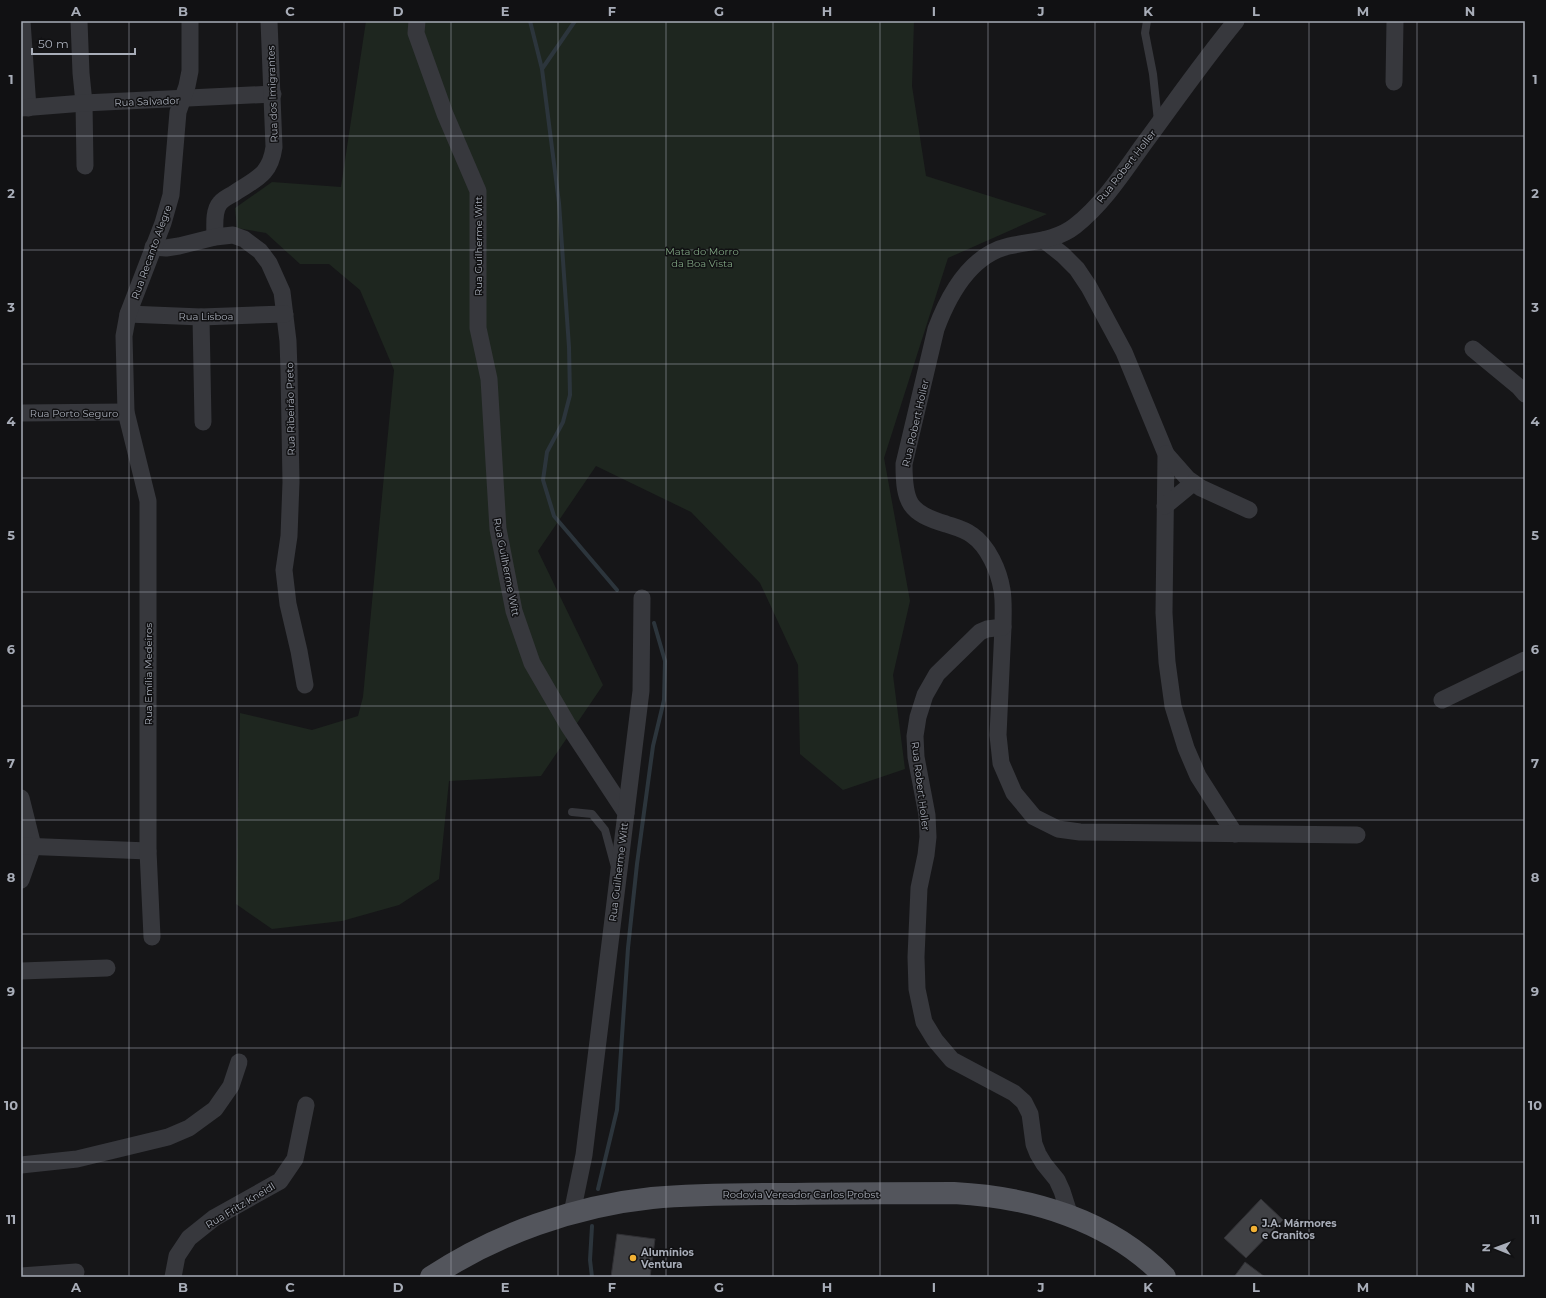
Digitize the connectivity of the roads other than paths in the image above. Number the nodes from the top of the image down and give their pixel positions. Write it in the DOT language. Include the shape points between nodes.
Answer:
graph roads {
  1 [pos="22,21"];
  2 [pos="79,21"];
  3 [pos="190,21"];
  4 [pos="269,21"];
  5 [pos="417,21"];
  6 [pos="1147,21"];
  7 [pos="1236,21"];
  8 [pos="1396,21"];
  9 [pos="1394,82"];
  10 [pos="273,94"];
  11 [pos="181,100"];
  12 [pos="84,103"];
  13 [pos="24,108"];
  14 [pos="1158,124"];
  15 [pos="85,166"];
  16 [pos="215,237"];
  17 [pos="1044,240"];
  18 [pos="153,248"];
  19 [pos="128,314"];
  20 [pos="285,314"];
  21 [pos="201,317"];
  22 [pos="1474,350"];
  23 [pos="1525,394"];
  24 [pos="126,412"];
  25 [pos="21,413"];
  26 [pos="203,422"];
  27 [pos="1166,454"];
  28 [pos="1193,483"];
  29 [pos="1165,506"];
  30 [pos="1249,510"];
  31 [pos="642,598"];
  32 [pos="1003,627"];
  33 [pos="1525,660"];
  34 [pos="306,685"];
  35 [pos="1442,700"];
  36 [pos="21,798"];
  37 [pos="572,812"];
  38 [pos="626,813"];
  39 [pos="1235,834"];
  40 [pos="1357,835"];
  41 [pos="27,846"];
  42 [pos="148,850"];
  43 [pos="618,878"];
  44 [pos="21,880"];
  45 [pos="152,937"];
  46 [pos="107,968"];
  47 [pos="21,971"];
  48 [pos="239,1062"];
  49 [pos="306,1105"];
  50 [pos="21,1165"];
  51 [pos="572,1213"];
  52 [pos="1070,1216"];
  53 [pos="76,1272"];
  54 [pos="21,1276"];
  55 [pos="173,1277"];
  56 [pos="431,1277"];
  57 [pos="1165,1277"];
  1 -- 13 [label="street"];
  2 -- 12 [label="street" via="80,73"];
  3 -- 11 [label="street, Rua Recanto Alegre" via="190,71"];
  4 -- 10 [label="street, Rua dos Imigrantes"];
  5 -- 38 [label="street, Rua Guilherme Witt" via="416,32 442,107 478,191 478,328 489,379 498,529 514,611 532,663 568,725"];
  6 -- 14 [label="lane" via="1145,33"];
  7 -- 14 [label="street, Rua Robert Holler"];
  8 -- 9 [label="street"];
  10 -- 11 [label="street, Rua Salvador"];
  10 -- 16 [label="street, Rua dos Imigrantes" via="272,160 262,174 220,204 216,215"];
  11 -- 12 [label="street, Rua Salvador"];
  11 -- 18 [label="street, Rua Recanto Alegre" via="171,195"];
  12 -- 13 [label="street, Rua Salvador"];
  12 -- 15 [label="street"];
  14 -- 17 [label="street, Rua Robert Holler" via="1102,199 1076,226 1063,234"];
  16 -- 18 [label="street, Rua Ribeirão Preto" via="179,246"];
  16 -- 20 [label="street, Rua Ribeirão Preto" via="233,235 244,239 260,251 269,263 280,287"];
  17 -- 27 [label="street" via="1077,269 1089,287 1124,352"];
  17 -- 32 [label="street, Rua Robert Holler" via="1008,246 989,254 973,266 954,291 936,329 904,464 904,485 908,502 918,513 929,519 961,528 972,535 982,545 996,568 1002,591"];
  18 -- 19 [label="street, Rua Recanto Alegre"];
  19 -- 21 [label="street, Rua Lisboa"];
  19 -- 24 [label="street, Rua Recanto Alegre" via="124,336"];
  20 -- 21 [label="street, Rua Lisboa"];
  20 -- 34 [label="street, Rua Ribeirão Preto" via="291,482 289,536 284,570 288,604"];
  21 -- 26 [label="street"];
  22 -- 23 [label="street"];
  24 -- 25 [label="street, Rua Porto Seguro"];
  24 -- 42 [label="street, Rua Emília Medeiros" via="148,501"];
  27 -- 28 [label="street"];
  27 -- 29 [label="street"];
  28 -- 29 [label="street"];
  28 -- 30 [label="street"];
  29 -- 39 [label="street" via="1164,613 1173,706 1198,776"];
  31 -- 38 [label="street" via="641,691"];
  32 -- 39 [label="street" via="998,735 1001,763 1014,793 1034,817 1058,829 1080,832"];
  32 -- 52 [label="street, Rua Robert Holler" via="980,632 937,674 925,695 918,717 915,736 916,757 927,815 928,837 919,888 917,989 924,1022 952,1060 1014,1093 1024,1102 1030,1114 1038,1154 1057,1180"];
  33 -- 35 [label="street"];
  36 -- 41 [label="street"];
  37 -- 43 [label="lane" via="592,814 605,830"];
  38 -- 43 [label="street, Rua Guilherme Witt"];
  39 -- 40 [label="street"];
  41 -- 42 [label="street"];
  41 -- 44 [label="street"];
  42 -- 45 [label="street, Rua Emília Medeiros"];
  43 -- 51 [label="street, Rua Guilherme Witt" via="585,1147"];
  46 -- 47 [label="street"];
  48 -- 50 [label="street" via="231,1086 215,1109 189,1128 168,1137 77,1159"];
  49 -- 55 [label="street, Rua Fritz Kneidl" via="295,1159 280,1181 214,1218 189,1238 178,1256"];
  51 -- 52 [label="main road, Rodovia Vereador Carlos Probst" via="650,1198 687,1195 954,1193 1013,1199"];
  51 -- 56 [label="main road, Rodovia Vereador Carlos Probst" via="508,1236"];
  52 -- 57 [label="main road, Rodovia Vereador Carlos Probst" via="1110,1234 1133,1249"];
  53 -- 54 [label="street"];
}
